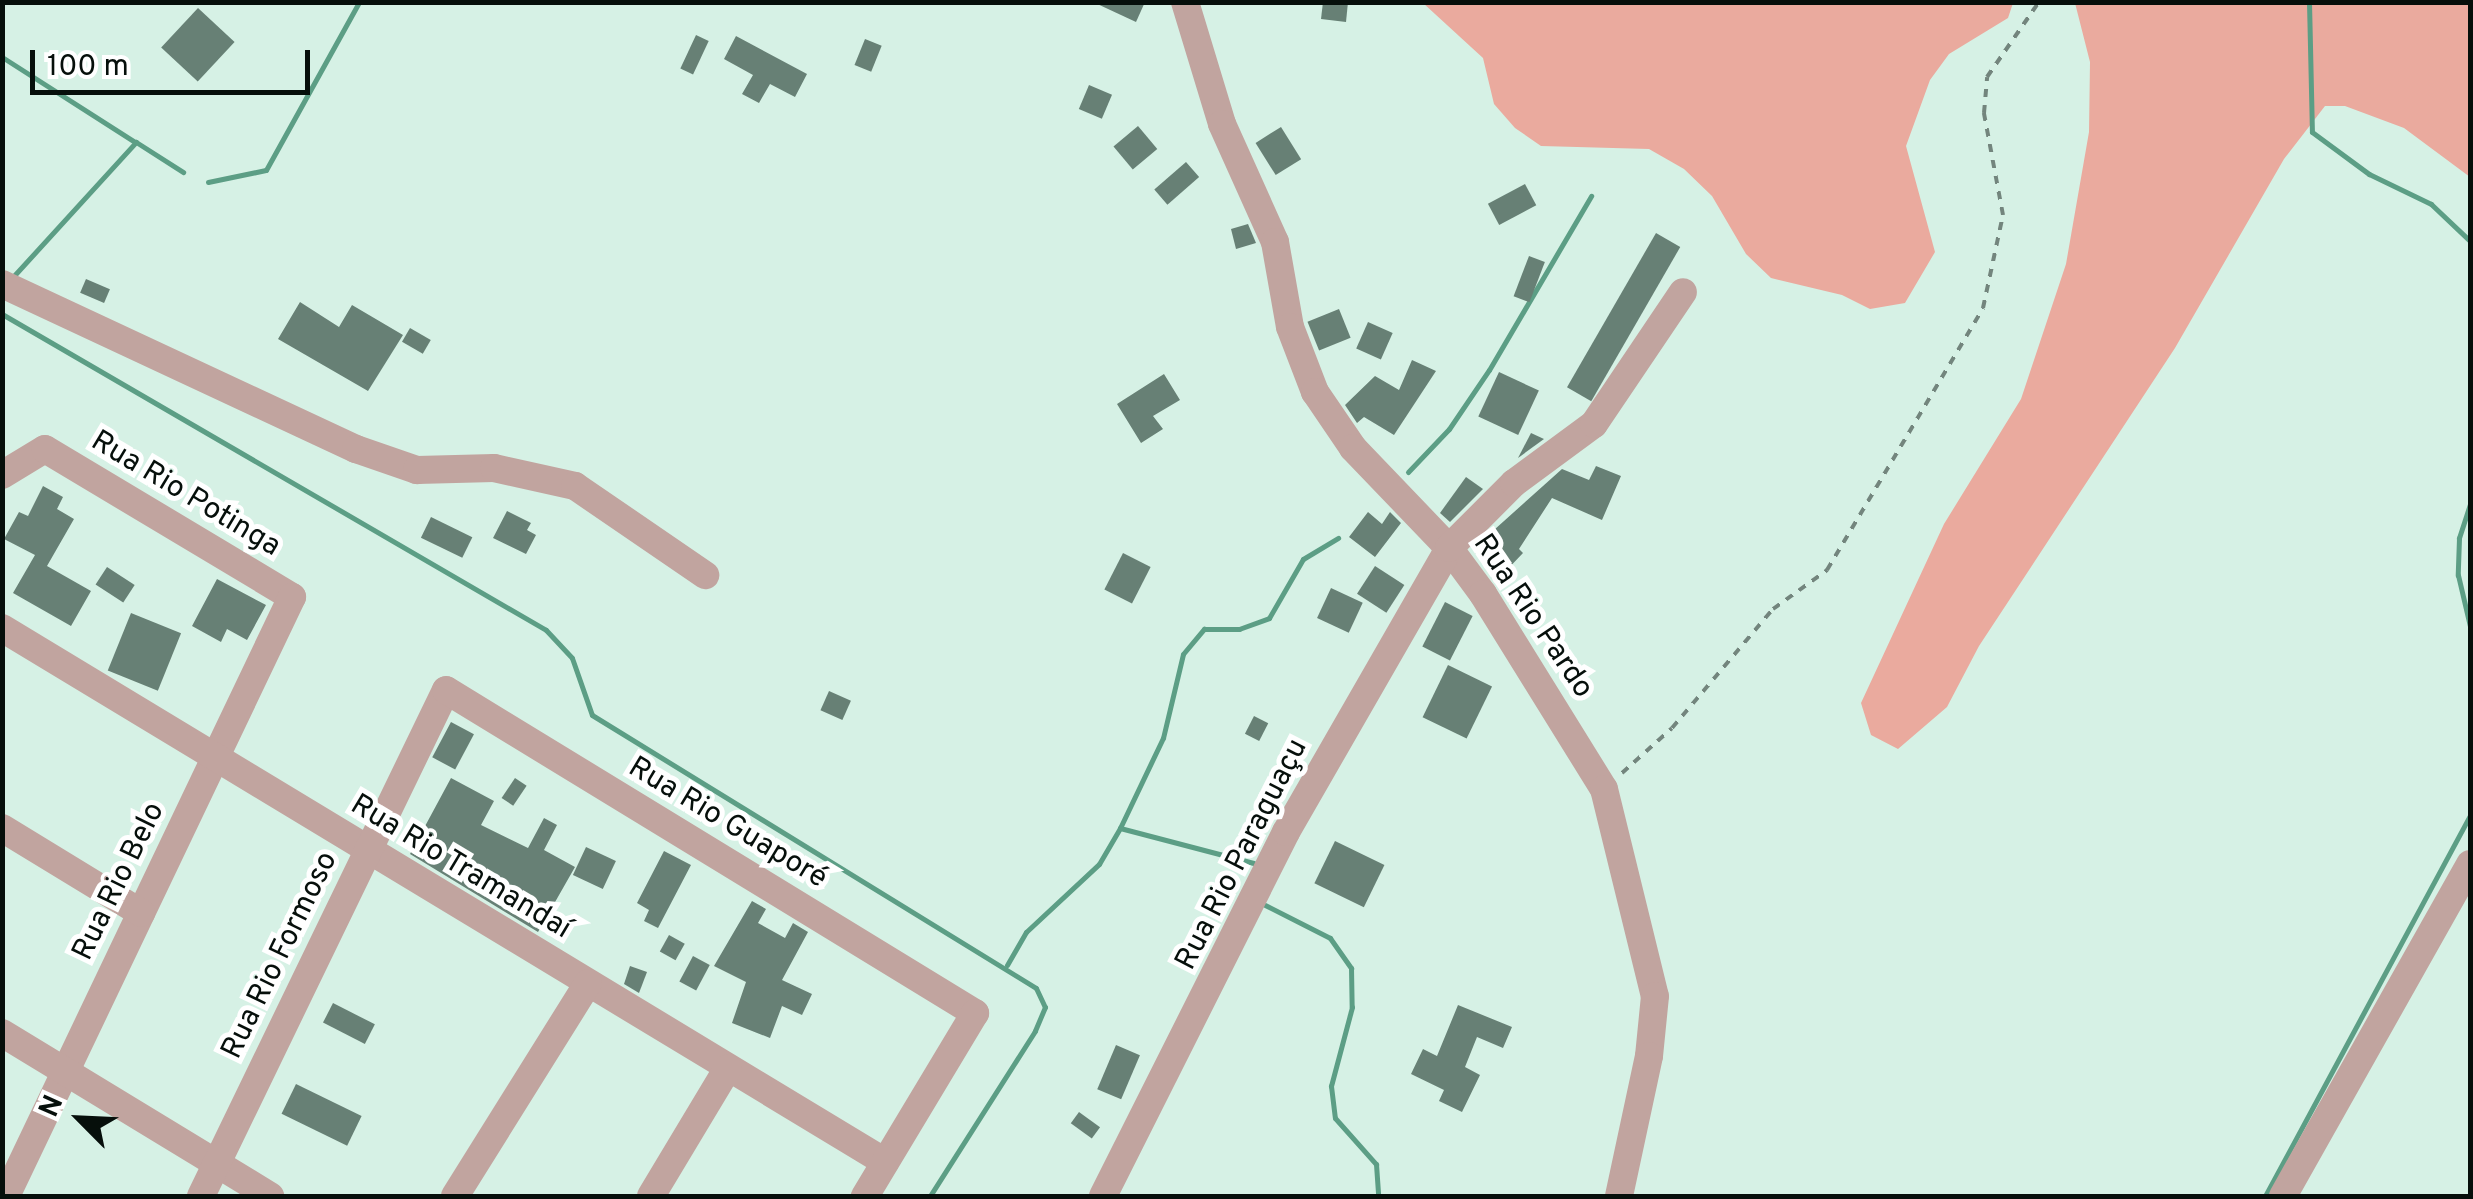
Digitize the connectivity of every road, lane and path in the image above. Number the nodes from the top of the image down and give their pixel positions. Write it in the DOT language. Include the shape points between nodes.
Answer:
graph roads {
  1 [pos="1185,2"];
  2 [pos="2039,2"];
  3 [pos="2,284"];
  4 [pos="1683,292"];
  5 [pos="2,475"];
  6 [pos="1449,548"];
  7 [pos="706,575"];
  8 [pos="292,596"];
  9 [pos="2,628"];
  10 [pos="446,690"];
  11 [pos="216,757"];
  12 [pos="1604,788"];
  13 [pos="2,828"];
  14 [pos="368,851"];
  15 [pos="2470,864"];
  16 [pos="141,913"];
  17 [pos="588,984"];
  18 [pos="2,1034"];
  19 [pos="728,1068"];
  20 [pos="65,1072"];
  21 [pos="885,1162"];
  22 [pos="217,1164"];
  23 [pos="6,1196"];
  24 [pos="201,1196"];
  25 [pos="270,1196"];
  26 [pos="455,1196"];
  27 [pos="651,1196"];
  28 [pos="865,1196"];
  29 [pos="1104,1196"];
  30 [pos="1619,1196"];
  31 [pos="2283,1196"];
  1 -- 6 [label="street, Rua Rio Pardo" via="1222,124 1275,242 1290,327 1315,392 1354,448"];
  2 -- 12 [label="path" via="1988,76 1984,113 2003,215 1982,308 1827,570 1774,609 1672,728"];
  3 -- 7 [label="street" via="356,449 417,470 494,468 574,486"];
  4 -- 6 [label="street, Rua Rio Paraguaçu" via="1594,424 1514,483"];
  5 -- 8 [label="street, Rua Rio Potinga" via="45,449"];
  6 -- 12 [label="street, Rua Rio Pardo"];
  6 -- 29 [label="street, Rua Rio Paraguaçu" via="1286,832"];
  8 -- 11 [label="street, Rua Rio Belo"];
  9 -- 11 [label="street, Rua Rio Tramandaí"];
  10 -- 14 [label="street, Rua Rio Formoso"];
  10 -- 21 [label="street, Rua Rio Guaporé" via="976,1013"];
  11 -- 14 [label="street, Rua Rio Tramandaí"];
  11 -- 16 [label="street, Rua Rio Belo"];
  12 -- 30 [label="street, Rua Rio Pardo" via="1655,996 1650,1056"];
  13 -- 16 [label="street"];
  14 -- 17 [label="street, Rua Rio Tramandaí"];
  14 -- 22 [label="street, Rua Rio Formoso"];
  15 -- 31 [label="street"];
  16 -- 20 [label="street, Rua Rio Belo"];
  17 -- 19 [label="street, Rua Rio Tramandaí"];
  17 -- 26 [label="street"];
  18 -- 20 [label="street"];
  19 -- 21 [label="street, Rua Rio Tramandaí"];
  19 -- 27 [label="street"];
  20 -- 22 [label="street"];
  20 -- 23 [label="street, Rua Rio Belo"];
  21 -- 28 [label="street"];
  22 -- 24 [label="street, Rua Rio Formoso"];
  22 -- 25 [label="street"];
}
